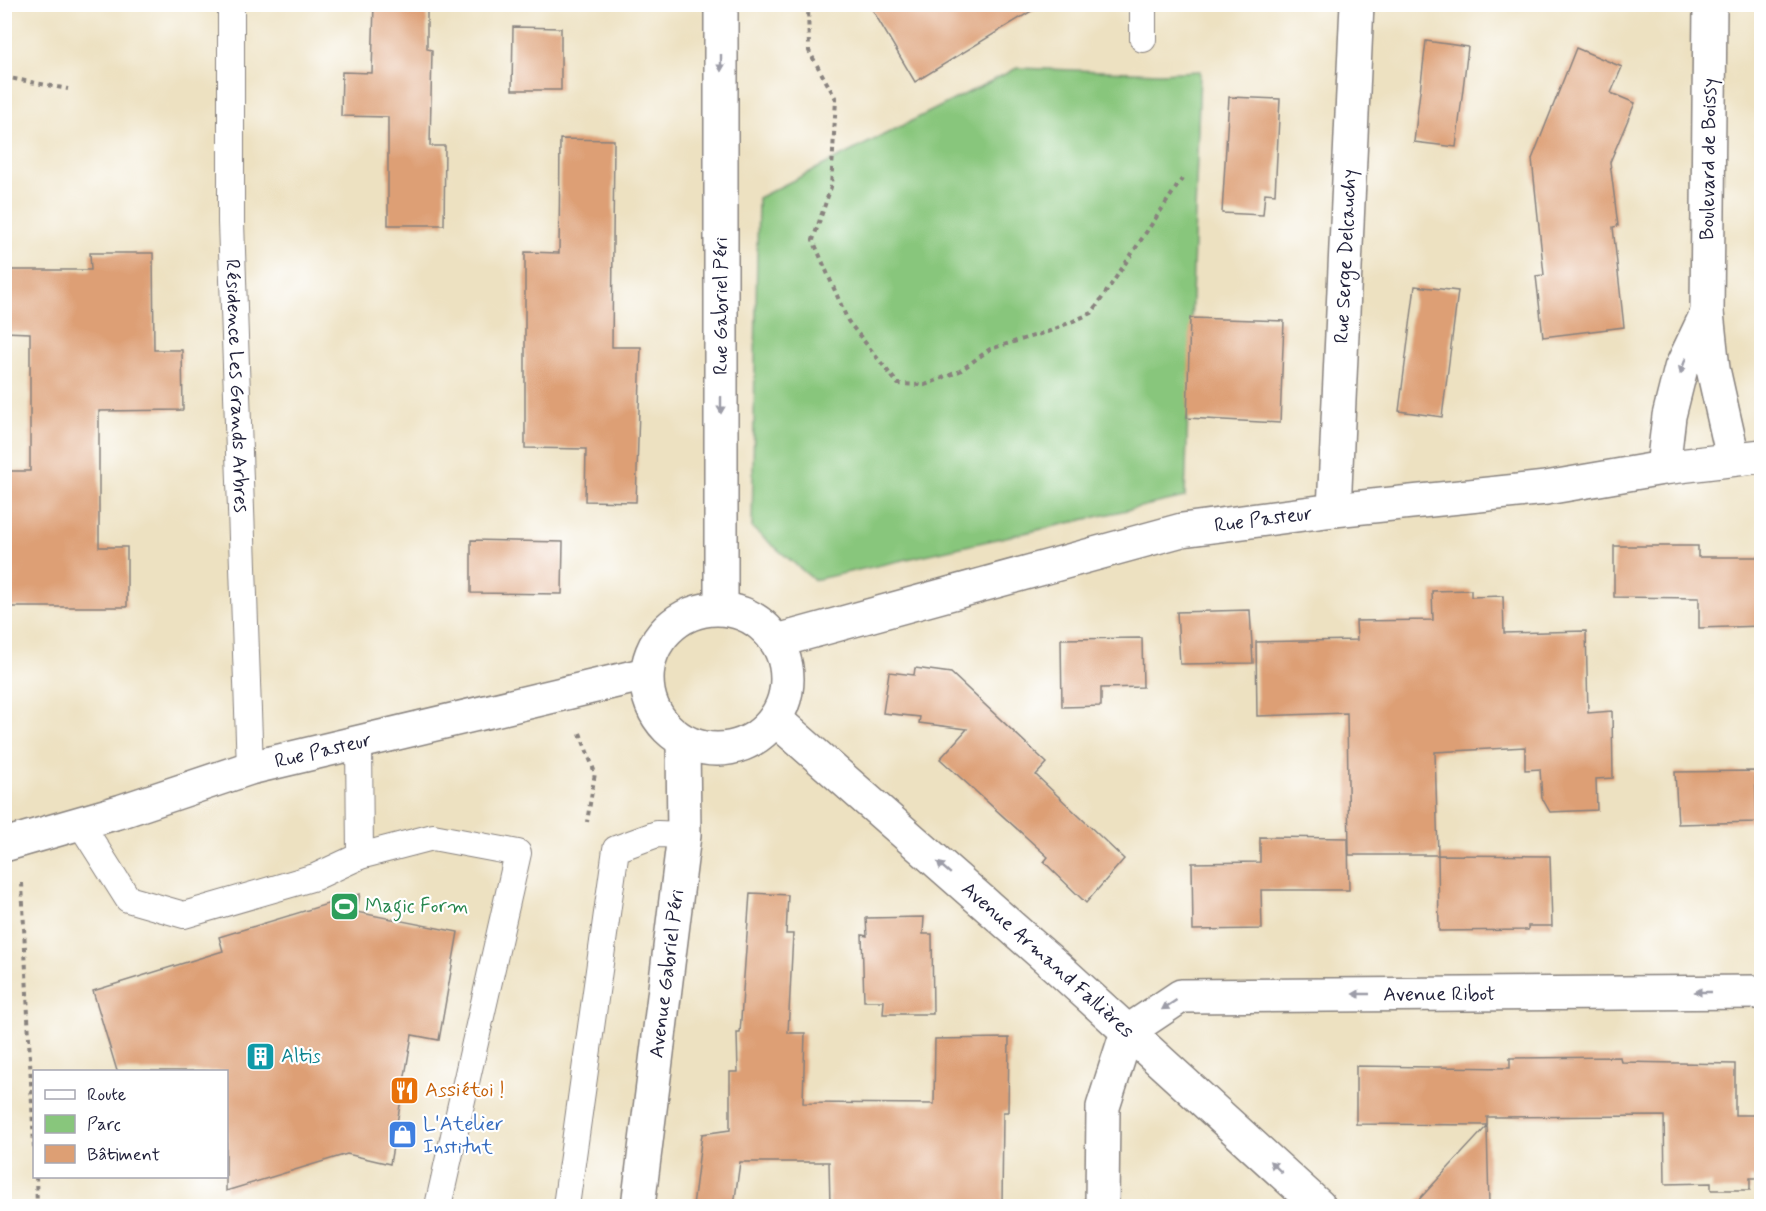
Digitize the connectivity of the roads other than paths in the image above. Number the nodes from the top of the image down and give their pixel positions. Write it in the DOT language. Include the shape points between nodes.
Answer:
graph roads {
  1 [pos="231,4"];
  2 [pos="721,4"];
  3 [pos="1143,4"];
  4 [pos="1357,4"];
  5 [pos="1710,4"];
  6 [pos="1143,39"];
  7 [pos="1707,313"];
  8 [pos="1747,457"];
  9 [pos="1663,468"];
  10 [pos="1334,510"];
  11 [pos="721,608"];
  12 [pos="777,641"];
  13 [pos="646,674"];
  14 [pos="774,719"];
  15 [pos="359,741"];
  16 [pos="683,741"];
  17 [pos="250,768"];
  18 [pos="80,824"];
  19 [pos="684,835"];
  20 [pos="12,842"];
  21 [pos="360,856"];
  22 [pos="1761,992"];
  23 [pos="1127,1032"];
  24 [pos="438,1206"];
  25 [pos="566,1206"];
  26 [pos="638,1206"];
  27 [pos="1102,1206"];
  28 [pos="1319,1206"];
  1 -- 17 [label="lane, Résidence Les Grands Arbres" via="231,222"];
  2 -- 11 [label="street, Rue Gabriel Péri, one-way"];
  3 -- 6 [label="lane"];
  4 -- 10 [label="street, Rue Serge Delcauchy"];
  5 -- 7 [label="street, Boulevard de Boissy"];
  7 -- 8 [label="street, Boulevard de Boissy" via="1713,369"];
  7 -- 9 [label="street, Boulevard de Boissy, one-way" via="1682,368 1669,416"];
  8 -- 9 [label="street, Rue Pasteur"];
  9 -- 10 [label="street, Rue Pasteur" via="1546,488"];
  10 -- 12 [label="street, Rue Pasteur" via="1182,530"];
  11 -- 12 [label="street" via="762,624"];
  11 -- 13 [label="street" via="699,610 679,619 662,634 651,652"];
  12 -- 14 [label="street" via="787,672 787,688"];
  13 -- 15 [label="street, Rue Pasteur"];
  13 -- 16 [label="street" via="648,694 656,713 667,729"];
  14 -- 16 [label="street" via="743,745 723,749"];
  23 -- 14 [label="street, Avenue Armand Fallières, one-way"];
  15 -- 17 [label="street, Rue Pasteur"];
  15 -- 21 [label="lane"];
  16 -- 19 [label="street, Avenue Gabriel Péri"];
  17 -- 18 [label="street, Rue Pasteur"];
  18 -- 20 [label="street, Rue Pasteur"];
  18 -- 21 [label="lane" via="128,899 184,915 315,877"];
  19 -- 25 [label="lane" via="657,834 616,849"];
  19 -- 26 [label="street, Avenue Gabriel Péri"];
  21 -- 24 [label="lane" via="433,837 518,853"];
  22 -- 23 [label="street, Avenue Ribot, one-way" via="1181,996"];
  23 -- 27 [label="street" via="1103,1107"];
  28 -- 23 [label="street, Avenue Armand Fallières, one-way"];
}
